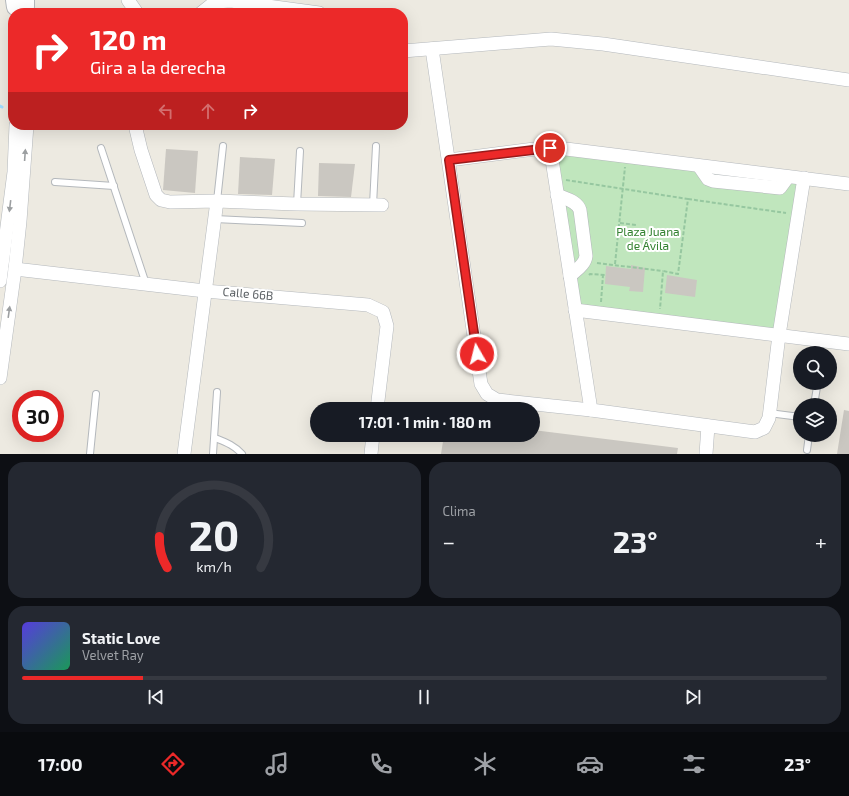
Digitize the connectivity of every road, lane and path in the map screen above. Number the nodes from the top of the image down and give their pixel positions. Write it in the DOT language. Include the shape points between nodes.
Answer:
graph roads {
  1 [pos="207,8"];
  2 [pos="253,8"];
  3 [pos="432,49"];
  4 [pos="408,51"];
  5 [pos="849,80"];
  6 [pos="16,130"];
  7 [pos="27,130"];
  8 [pos="136,130"];
  9 [pos="223,146"];
  10 [pos="376,146"];
  11 [pos="101,148"];
  12 [pos="550,148"];
  13 [pos="300,151"];
  14 [pos="449,160"];
  15 [pos="626,165"];
  16 [pos="804,178"];
  17 [pos="561,179"];
  18 [pos="55,182"];
  19 [pos="849,184"];
  20 [pos="114,186"];
  21 [pos="623,189"];
  22 [pos="557,195"];
  23 [pos="688,199"];
  24 [pos="217,201"];
  25 [pos="296,204"];
  26 [pos="378,205"];
  27 [pos="792,214"];
  28 [pos="215,219"];
  29 [pos="302,223"];
  30 [pos="620,223"];
  31 [pos="636,225"];
  32 [pos="585,261"];
  33 [pos="615,264"];
  34 [pos="15,269"];
  35 [pos="663,272"];
  36 [pos="570,276"];
  37 [pos="586,279"];
  38 [pos="0,281"];
  39 [pos="146,284"];
  40 [pos="205,291"];
  41 [pos="601,306"];
  42 [pos="575,310"];
  43 [pos="660,313"];
  44 [pos="779,335"];
  45 [pos="849,344"];
  46 [pos="0,378"];
  47 [pos="217,392"];
  48 [pos="96,394"];
  49 [pos="378,402"];
  50 [pos="591,410"];
  51 [pos="769,413"];
  52 [pos="793,416"];
  53 [pos="708,426"];
  54 [pos="215,438"];
  55 [pos="372,442"];
  56 [pos="808,442"];
  57 [pos="807,450"];
  58 [pos="90,454"];
  59 [pos="184,454"];
  60 [pos="213,454"];
  61 [pos="242,454"];
  62 [pos="371,454"];
  63 [pos="706,454"];
  1 -- 2 [label="street" via="215,2 231,1"];
  3 -- 4 [label="street"];
  3 -- 5 [label="street" via="551,39 603,44"];
  3 -- 14 [label="street"];
  6 -- 38 [label="street, one-way" via="14,172"];
  34 -- 7 [label="street, one-way"];
  8 -- 24 [label="street" via="156,195 161,200"];
  9 -- 24 [label="lane"];
  10 -- 26 [label="lane"];
  11 -- 20 [label="lane"];
  12 -- 14 [label="street"];
  12 -- 16 [label="street"];
  12 -- 22 [label="street"];
  13 -- 25 [label="lane"];
  14 -- 50 [label="street" via="481,384 487,394 497,400"];
  15 -- 21 [label="path"];
  16 -- 19 [label="street"];
  16 -- 44 [label="street"];
  17 -- 21 [label="path"];
  18 -- 20 [label="lane"];
  20 -- 39 [label="lane"];
  21 -- 23 [label="path"];
  21 -- 30 [label="path"];
  22 -- 32 [label="street" via="578,205"];
  22 -- 36 [label="street"];
  23 -- 27 [label="path"];
  23 -- 35 [label="path" via="678,274"];
  24 -- 25 [label="street"];
  24 -- 28 [label="street"];
  25 -- 26 [label="street"];
  28 -- 29 [label="lane"];
  28 -- 40 [label="street"];
  30 -- 31 [label="path"];
  30 -- 33 [label="path"];
  32 -- 33 [label="path"];
  32 -- 36 [label="street"];
  33 -- 35 [label="path"];
  34 -- 39 [label="street, Calle 66B"];
  46 -- 34 [label="street, one-way"];
  35 -- 43 [label="path"];
  36 -- 42 [label="street"];
  37 -- 41 [label="path" via="590,274 604,275"];
  39 -- 40 [label="street, Calle 66B"];
  40 -- 49 [label="street, Calle 66B" via="368,305 383,312 387,326"];
  40 -- 59 [label="street"];
  42 -- 44 [label="street"];
  42 -- 50 [label="street"];
  44 -- 45 [label="street"];
  44 -- 51 [label="street"];
  47 -- 54 [label="lane"];
  48 -- 58 [label="lane"];
  50 -- 53 [label="street"];
  51 -- 52 [label="lane"];
  51 -- 53 [label="street" via="764,428 755,432"];
  53 -- 63 [label="street"];
  54 -- 60 [label="lane"];
  54 -- 61 [label="lane" via="228,443"];
  55 -- 62 [label="street"];
  56 -- 57 [label="lane"];
}
